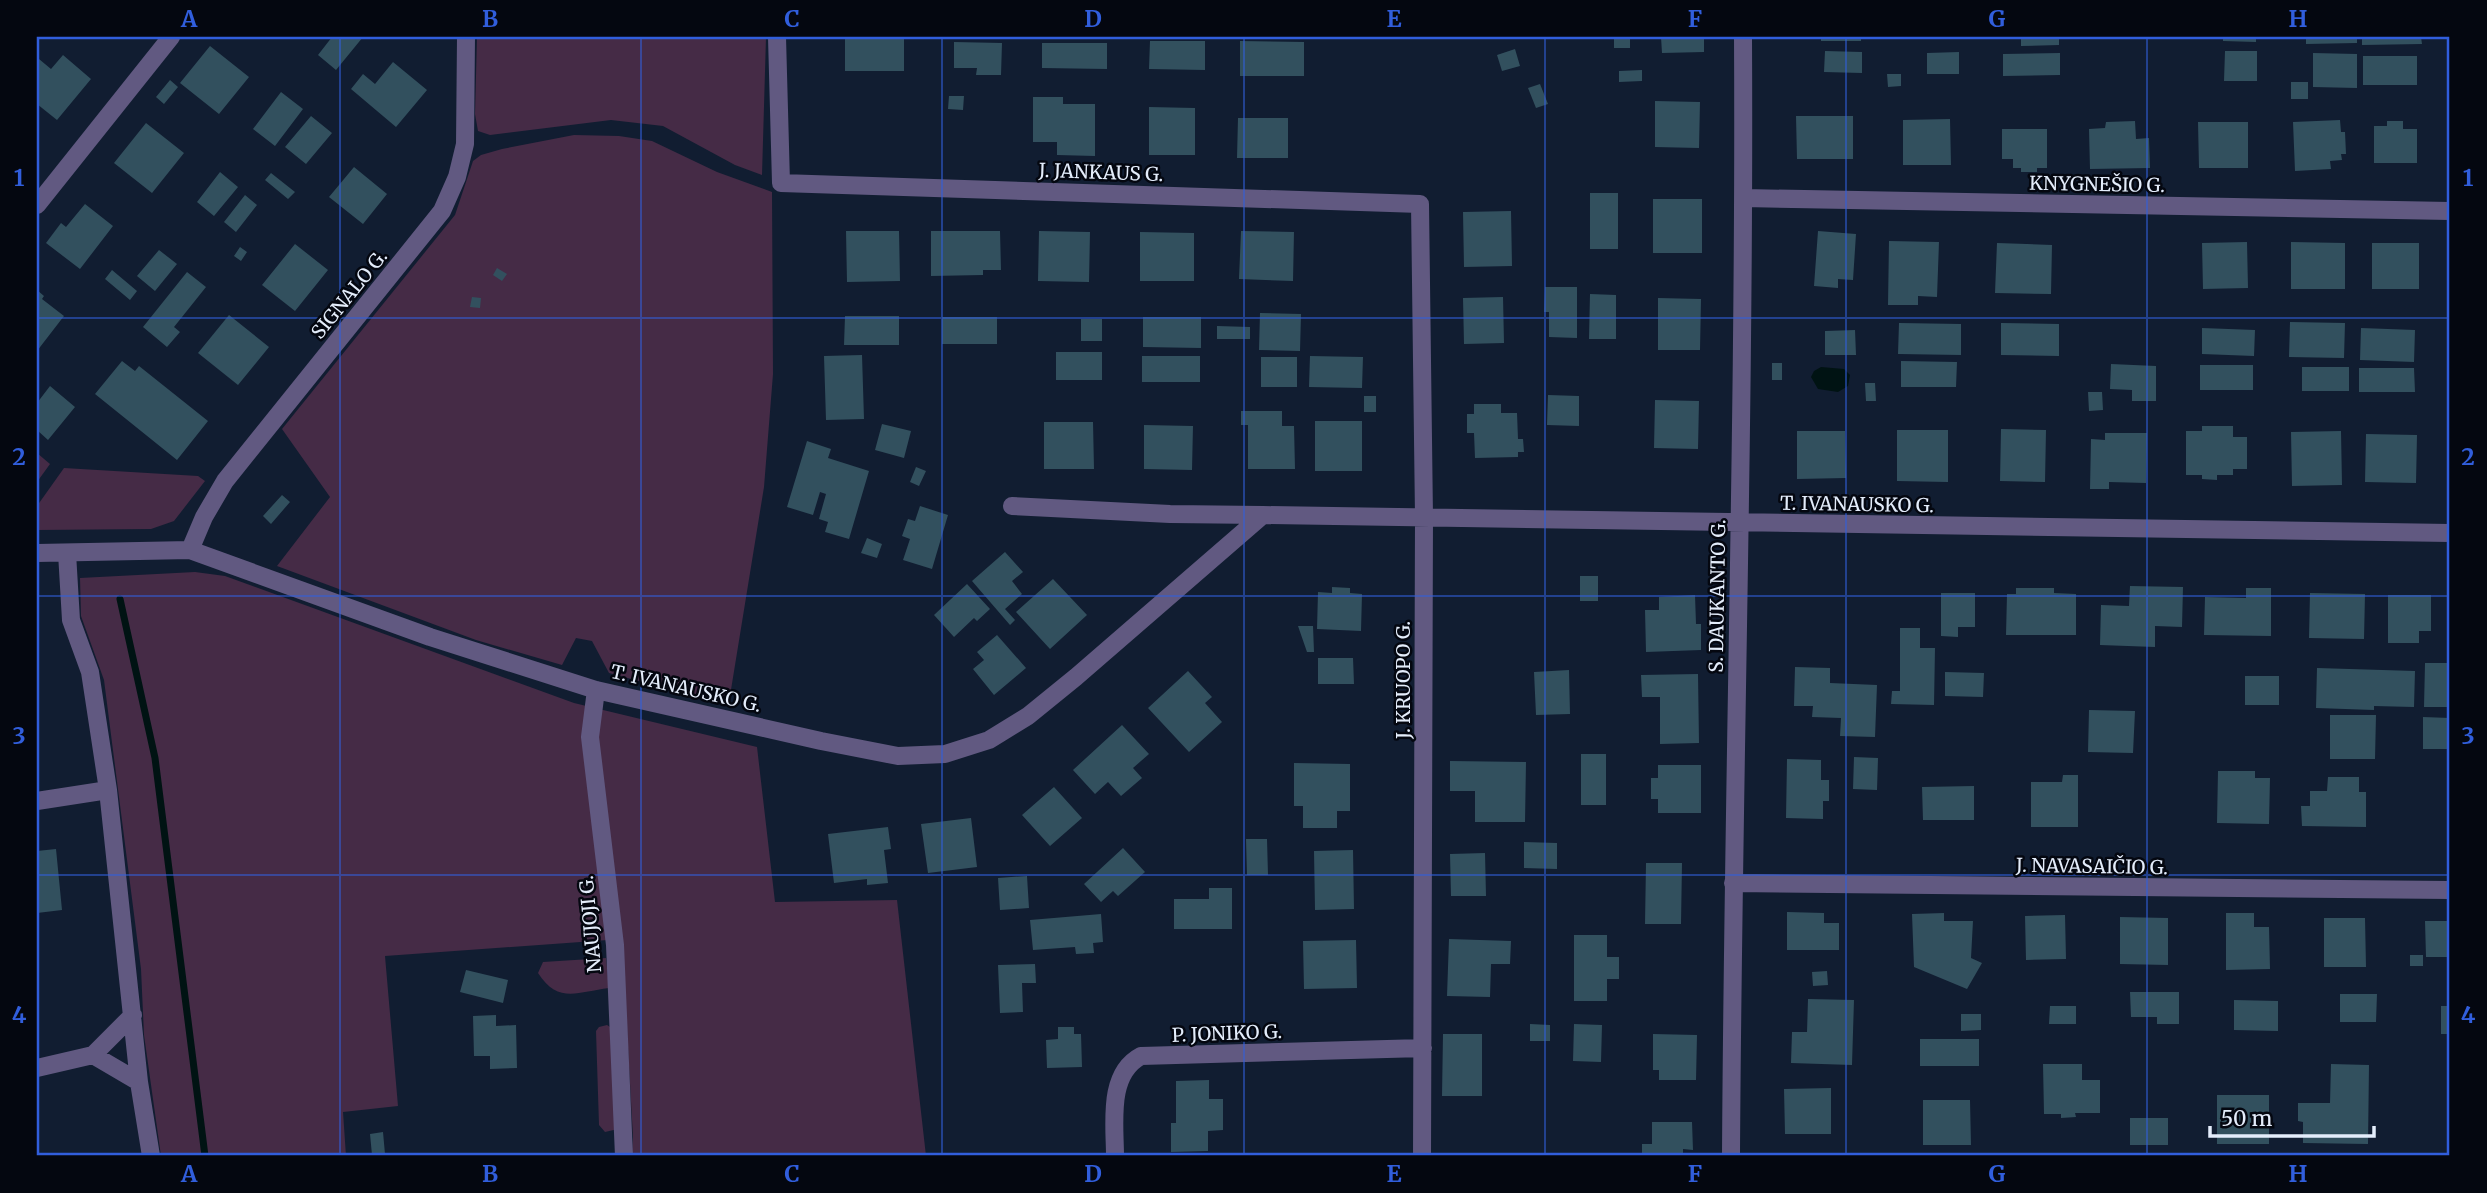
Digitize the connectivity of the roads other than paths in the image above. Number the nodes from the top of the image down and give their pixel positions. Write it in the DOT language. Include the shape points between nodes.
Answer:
graph roads {
  1 [pos="171,37"];
  2 [pos="466,37"];
  3 [pos="777,37"];
  4 [pos="1742,37"];
  5 [pos="1744,198"];
  6 [pos="1420,204"];
  7 [pos="37,205"];
  8 [pos="2450,211"];
  9 [pos="1012,506"];
  10 [pos="1263,515"];
  11 [pos="1424,517"];
  12 [pos="1740,523"];
  13 [pos="2450,533"];
  14 [pos="190,550"];
  15 [pos="37,553"];
  16 [pos="67,553"];
  17 [pos="596,690"];
  18 [pos="108,790"];
  19 [pos="37,801"];
  20 [pos="1733,883"];
  21 [pos="2450,890"];
  22 [pos="133,1016"];
  23 [pos="1423,1048"];
  24 [pos="93,1055"];
  25 [pos="37,1068"];
  26 [pos="139,1082"];
  27 [pos="150,1156"];
  28 [pos="624,1156"];
  29 [pos="1115,1156"];
  30 [pos="1422,1156"];
  31 [pos="1731,1156"];
  1 -- 7 [label="street"];
  2 -- 14 [label="street, SIGNALO G." via="465,144 442,211 225,481"];
  3 -- 6 [label="street, J. JANKAUS G." via="781,183"];
  4 -- 5 [label="street, S. DAUKANTO G."];
  5 -- 8 [label="street, KNYGNEŠIO G."];
  5 -- 12 [label="street, S. DAUKANTO G."];
  6 -- 11 [label="street, J. KRUOPO G."];
  9 -- 10 [label="street, T. IVANAUSKO G."];
  10 -- 11 [label="street, T. IVANAUSKO G."];
  10 -- 17 [label="street, T. IVANAUSKO G." via="1028,716 989,740 945,754 898,756"];
  11 -- 12 [label="street, T. IVANAUSKO G."];
  11 -- 23 [label="street, J. KRUOPO G."];
  12 -- 13 [label="street, T. IVANAUSKO G."];
  12 -- 20 [label="street, S. DAUKANTO G."];
  14 -- 16 [label="street, T. IVANAUSKO G."];
  14 -- 17 [label="street, T. IVANAUSKO G." via="430,637"];
  15 -- 16 [label="street, T. IVANAUSKO G."];
  16 -- 18 [label="street" via="71,620 90,672"];
  17 -- 28 [label="street, NAUJOJI G." via="590,737 615,945"];
  18 -- 19 [label="street"];
  18 -- 22 [label="street"];
  20 -- 21 [label="street, J. NAVASAIČIO G."];
  20 -- 31 [label="street, S. DAUKANTO G."];
  22 -- 24 [label="street"];
  22 -- 26 [label="street"];
  23 -- 29 [label="street, P. JONIKO G." via="1141,1056 1121,1076 1115,1097"];
  23 -- 30 [label="street, J. KRUOPO G."];
  24 -- 25 [label="street"];
  24 -- 26 [label="street"];
  26 -- 27 [label="street"];
}
